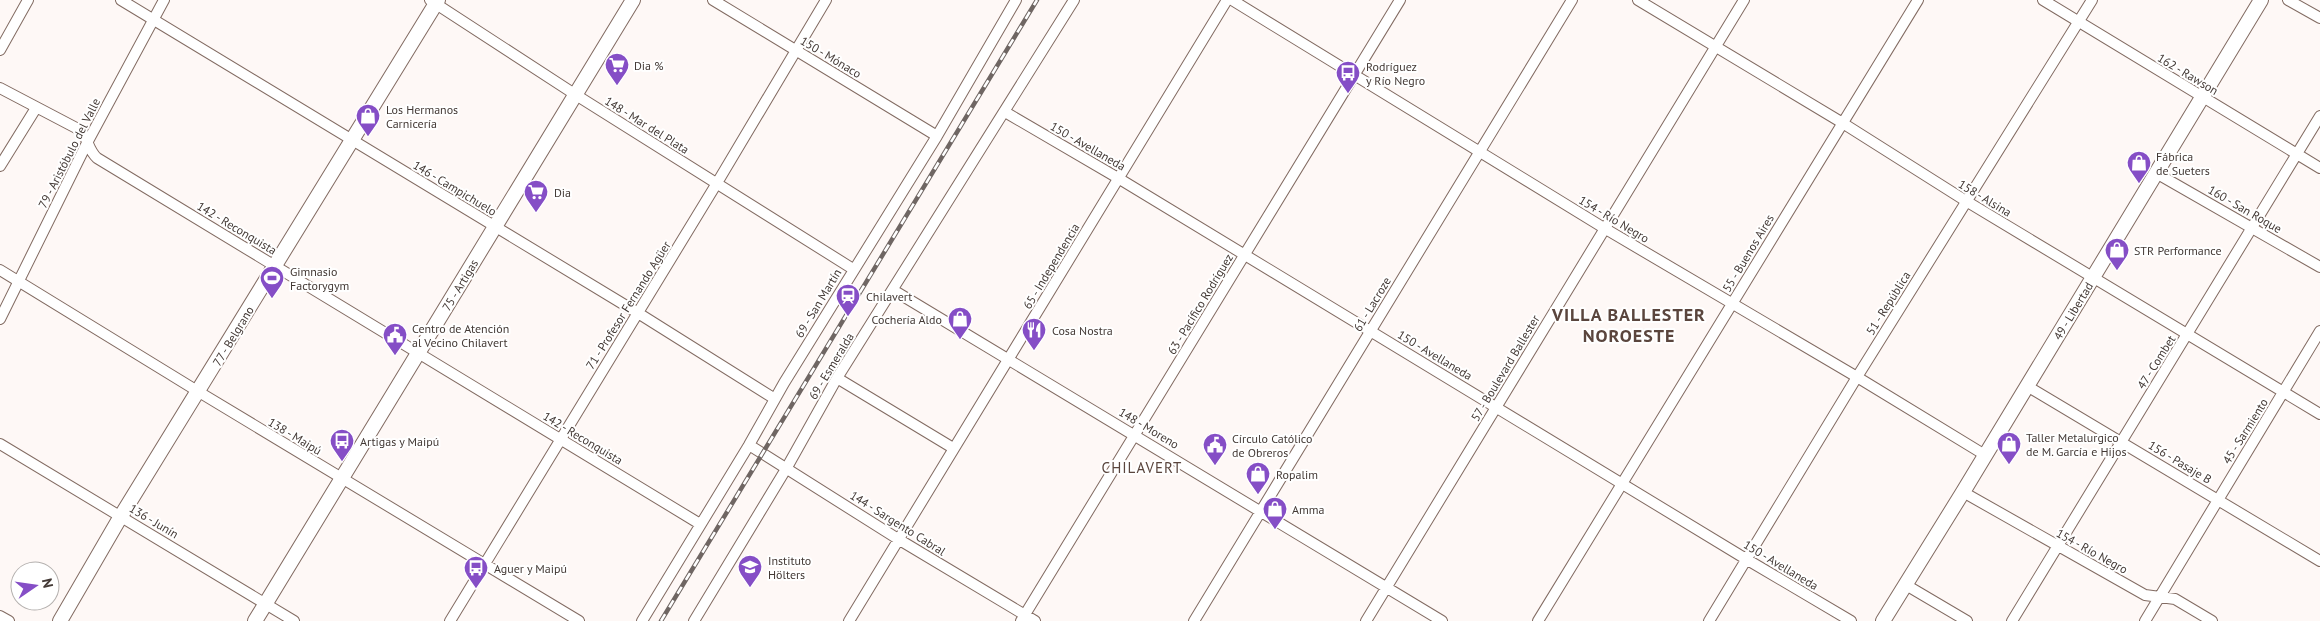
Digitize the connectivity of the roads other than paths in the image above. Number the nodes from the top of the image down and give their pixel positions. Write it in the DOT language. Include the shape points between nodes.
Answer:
graph roads {
  1 [pos="28,0"];
  2 [pos="121,0"];
  3 [pos="164,0"];
  4 [pos="633,0"];
  5 [pos="713,0"];
  6 [pos="826,0"];
  7 [pos="1016,0"];
  8 [pos="1074,0"];
  9 [pos="1227,0"];
  10 [pos="1232,0"];
  11 [pos="1400,0"];
  12 [pos="1572,0"];
  13 [pos="1638,0"];
  14 [pos="1744,0"];
  15 [pos="1918,0"];
  16 [pos="2042,0"];
  17 [pos="2092,0"];
  18 [pos="2261,0"];
  19 [pos="2288,0"];
  20 [pos="434,1"];
  21 [pos="2320,18"];
  22 [pos="154,20"];
  23 [pos="2078,22"];
  24 [pos="1716,45"];
  25 [pos="0,50"];
  26 [pos="795,50"];
  27 [pos="1354,74"];
  28 [pos="0,88"];
  29 [pos="576,95"];
  30 [pos="2202,97"];
  31 [pos="36,108"];
  32 [pos="1005,112"];
  33 [pos="2320,116"];
  34 [pos="1841,122"];
  35 [pos="937,136"];
  36 [pos="351,140"];
  37 [pos="87,142"];
  38 [pos="1479,151"];
  39 [pos="2297,154"];
  40 [pos="0,166"];
  41 [pos="2320,168"];
  42 [pos="2156,173"];
  43 [pos="1118,178"];
  44 [pos="717,183"];
  45 [pos="1966,201"];
  46 [pos="496,226"];
  47 [pos="2252,227"];
  48 [pos="1604,228"];
  49 [pos="1244,256"];
  50 [pos="276,266"];
  51 [pos="2320,267"];
  52 [pos="853,269"];
  53 [pos="0,270"];
  54 [pos="2093,277"];
  55 [pos="19,283"];
  56 [pos="893,290"];
  57 [pos="1731,304"];
  58 [pos="638,313"];
  59 [pos="0,320"];
  60 [pos="1370,331"];
  61 [pos="2320,331"];
  62 [pos="2189,334"];
  63 [pos="419,352"];
  64 [pos="1009,358"];
  65 [pos="1857,377"];
  66 [pos="837,378"];
  67 [pos="2027,386"];
  68 [pos="198,392"];
  69 [pos="2284,392"];
  70 [pos="775,399"];
  71 [pos="1496,406"];
  72 [pos="2320,414"];
  73 [pos="1135,435"];
  74 [pos="560,439"];
  75 [pos="2122,442"];
  76 [pos="0,444"];
  77 [pos="749,445"];
  78 [pos="953,448"];
  79 [pos="1985,455"];
  80 [pos="786,469"];
  81 [pos="341,478"];
  82 [pos="1621,483"];
  83 [pos="1964,492"];
  84 [pos="2217,499"];
  85 [pos="1262,511"];
  86 [pos="122,516"];
  87 [pos="700,524"];
  88 [pos="898,539"];
  89 [pos="2058,546"];
  90 [pos="1746,560"];
  91 [pos="2320,561"];
  92 [pos="484,564"];
  93 [pos="1906,585"];
  94 [pos="1387,587"];
  95 [pos="2159,596"];
  96 [pos="265,604"];
  97 [pos="0,616"];
  98 [pos="1023,618"];
  99 [pos="9,621"];
  100 [pos="60,621"];
  101 [pos="255,621"];
  102 [pos="294,621"];
  103 [pos="450,621"];
  104 [pos="579,621"];
  105 [pos="642,621"];
  106 [pos="694,621"];
  107 [pos="849,621"];
  108 [pos="1035,621"];
  109 [pos="1194,621"];
  110 [pos="1366,621"];
  111 [pos="1442,621"];
  112 [pos="1538,621"];
  113 [pos="1709,621"];
  114 [pos="1851,621"];
  115 [pos="1882,621"];
  116 [pos="1967,621"];
  117 [pos="2012,621"];
  118 [pos="2145,621"];
  119 [pos="2212,621"];
  1 -- 25 [label="street"];
  2 -- 22 [label="street, 146 - Campichuelo"];
  3 -- 22 [label="street, 79 - Aristóbulo del Valle"];
  4 -- 29 [label="street, 75 - Artigas"];
  5 -- 26 [label="street, 150 - Mónaco"];
  6 -- 26 [label="street, 71 - Profesor Fernando Agüer"];
  7 -- 35 [label="street, 69 - San Martín"];
  8 -- 32 [label="street, 69 - Esmeralda"];
  9 -- 43 [label="street, 65 - Independencia"];
  10 -- 27 [label="street, 154 - Río Negro"];
  11 -- 27 [label="street, 63 - Pacífico Rodríguez"];
  12 -- 38 [label="street, 61 - Lacroze"];
  13 -- 24 [label="street, 158 - Alsina"];
  14 -- 24 [label="street, 57 - Boulevard Ballester"];
  15 -- 34 [label="street, 55 - Buenos Aires"];
  16 -- 23 [label="street, 162 - Rawson"];
  17 -- 23 [label="street, 51 - República"];
  18 -- 30 [label="street, 49 - Libertad"];
  19 -- 21 [label="street"];
  20 -- 29 [label="street, 148 - Mar del Plata"];
  20 -- 36 [label="street, 77 - Belgrano"];
  22 -- 36 [label="street, 146 - Campichuelo"];
  22 -- 37 [label="street, 79 - Aristóbulo del Valle"];
  23 -- 30 [label="street, 162 - Rawson"];
  23 -- 45 [label="street, 51 - República"];
  24 -- 34 [label="street, 158 - Alsina"];
  24 -- 48 [label="street, 57 - Boulevard Ballester"];
  26 -- 35 [label="street, 150 - Mónaco"];
  26 -- 44 [label="street, 71 - Profesor Fernando Agüer"];
  27 -- 38 [label="street, 154 - Río Negro"];
  27 -- 49 [label="street, 63 - Pacífico Rodríguez"];
  28 -- 31 [label="street, 142 - Reconquista"];
  29 -- 44 [label="street, 148 - Mar del Plata"];
  29 -- 46 [label="street, 75 - Artigas"];
  30 -- 39 [label="street, 162 - Rawson"];
  30 -- 42 [label="street, 49 - Libertad"];
  31 -- 37 [label="street, 142 - Reconquista" via="80,130"];
  31 -- 40 [label="street"];
  32 -- 43 [label="street, 150 - Avellaneda"];
  32 -- 56 [label="street, 69 - Esmeralda"];
  33 -- 39 [label="street, 47 - Combet"];
  34 -- 45 [label="street, 158 - Alsina"];
  34 -- 57 [label="street, 55 - Buenos Aires"];
  35 -- 52 [label="street, 69 - San Martín"];
  36 -- 46 [label="street, 146 - Campichuelo"];
  36 -- 50 [label="street, 77 - Belgrano"];
  37 -- 50 [label="street, 142 - Reconquista" via="90,152 97,158"];
  37 -- 55 [label="street, 79 - Aristóbulo del Valle"];
  38 -- 48 [label="street, 154 - Río Negro"];
  38 -- 60 [label="street, 61 - Lacroze"];
  39 -- 41 [label="street, 162 - Rawson"];
  39 -- 47 [label="street, 47 - Combet"];
  42 -- 47 [label="street, 160 - San Roque"];
  42 -- 54 [label="street, 49 - Libertad"];
  43 -- 49 [label="street, 150 - Avellaneda"];
  43 -- 64 [label="street, 65 - Independencia"];
  44 -- 52 [label="street, 148 - Mar del Plata"];
  44 -- 58 [label="street, 71 - Profesor Fernando Agüer"];
  45 -- 54 [label="street, 158 - Alsina"];
  45 -- 65 [label="street, 51 - República"];
  46 -- 58 [label="street, 146 - Campichuelo"];
  46 -- 63 [label="street, 75 - Artigas"];
  47 -- 51 [label="street, 160 - San Roque"];
  47 -- 62 [label="street, 47 - Combet"];
  48 -- 57 [label="street, 154 - Río Negro"];
  48 -- 71 [label="street, 57 - Boulevard Ballester"];
  49 -- 60 [label="street, 150 - Avellaneda"];
  49 -- 73 [label="street, 63 - Pacífico Rodríguez"];
  50 -- 63 [label="street, 142 - Reconquista"];
  50 -- 68 [label="street, 77 - Belgrano"];
  52 -- 70 [label="street, 69 - San Martín"];
  53 -- 55 [label="street, 138 - Maipú"];
  54 -- 62 [label="street, 158 - Alsina"];
  54 -- 67 [label="street, 49 - Libertad"];
  55 -- 59 [label="street, 79 - Aristóbulo del Valle"];
  55 -- 68 [label="street, 138 - Maipú"];
  56 -- 64 [label="street, 148 - Moreno"];
  56 -- 66 [label="street, 69 - Esmeralda"];
  57 -- 65 [label="street, 154 - Río Negro"];
  57 -- 82 [label="street, 55 - Buenos Aires"];
  58 -- 70 [label="street, 146 - Campichuelo"];
  58 -- 74 [label="street, 71 - Profesor Fernando Agüer"];
  60 -- 71 [label="street, 150 - Avellaneda"];
  60 -- 85 [label="street, 61 - Lacroze"];
  61 -- 69 [label="street, 45 - Sarmiento"];
  62 -- 69 [label="street, 158 - Alsina"];
  62 -- 75 [label="street, 47 - Combet"];
  63 -- 74 [label="street, 142 - Reconquista"];
  63 -- 81 [label="street, 75 - Artigas"];
  64 -- 73 [label="street, 148 - Moreno"];
  64 -- 78 [label="street, 65 - Independencia"];
  65 -- 79 [label="street, 154 - Río Negro"];
  65 -- 90 [label="street, 51 - República"];
  66 -- 78 [label="street"];
  66 -- 80 [label="street, 69 - Esmeralda"];
  67 -- 75 [label="street, 156 - Pasaje B"];
  67 -- 79 [label="street, 49 - Libertad"];
  68 -- 81 [label="street, 138 - Maipú"];
  68 -- 86 [label="street, 77 - Belgrano"];
  69 -- 72 [label="street, 158 - Alsina"];
  69 -- 84 [label="street, 45 - Sarmiento"];
  70 -- 77 [label="street, 69 - San Martín"];
  71 -- 82 [label="street, 150 - Avellaneda"];
  71 -- 94 [label="street, 57 - Boulevard Ballester"];
  73 -- 85 [label="street, 148 - Moreno"];
  73 -- 98 [label="street, 63 - Pacífico Rodríguez"];
  74 -- 87 [label="street, 142 - Reconquista"];
  74 -- 92 [label="street, 71 - Profesor Fernando Agüer"];
  75 -- 84 [label="street, 156 - Pasaje B"];
  75 -- 89 [label="street, 47 - Combet"];
  76 -- 86 [label="street, 136 - Junín"];
  77 -- 80 [label="street, 144 - Sargento Cabral"];
  77 -- 87 [label="street, 69 - San Martín"];
  78 -- 88 [label="street, 65 - Independencia"];
  79 -- 83 [label="street, 49 - Libertad"];
  80 -- 88 [label="street, 144 - Sargento Cabral"];
  80 -- 106 [label="street, 69 - Esmeralda"];
  81 -- 92 [label="street, 138 - Maipú"];
  81 -- 96 [label="street, 75 - Artigas"];
  82 -- 90 [label="street, 150 - Avellaneda"];
  82 -- 112 [label="street, 55 - Buenos Aires"];
  83 -- 89 [label="street, 154 - Río Negro"];
  83 -- 93 [label="street, 49 - Libertad"];
  84 -- 91 [label="street, 156 - Pasaje B"];
  84 -- 95 [label="street, 45 - Sarmiento"];
  85 -- 94 [label="street, 148 - Moreno"];
  85 -- 109 [label="street, 61 - Lacroze"];
  86 -- 96 [label="street, 136 - Junín"];
  86 -- 100 [label="street, 77 - Belgrano"];
  87 -- 105 [label="street, 69 - San Martín"];
  88 -- 98 [label="street, 144 - Sargento Cabral"];
  88 -- 107 [label="street, 65 - Independencia"];
  89 -- 95 [label="street, 154 - Río Negro" via="2145,595"];
  89 -- 117 [label="street, 47 - Combet"];
  90 -- 113 [label="street, 51 - República"];
  90 -- 114 [label="street, 150 - Avellaneda"];
  92 -- 103 [label="street, 71 - Profesor Fernando Agüer"];
  92 -- 104 [label="street, 138 - Maipú"];
  93 -- 115 [label="street, 49 - Libertad"];
  93 -- 116 [label="street"];
  94 -- 110 [label="street, 57 - Boulevard Ballester"];
  94 -- 111 [label="street, 148 - Moreno"];
  95 -- 118 [label="street, 45 - Sarmiento"];
  95 -- 119 [label="street, 154 - Río Negro" via="2175,599"];
  96 -- 101 [label="street, 75 - Artigas"];
  96 -- 102 [label="street, 136 - Junín"];
  97 -- 99 [label="street"];
  98 -- 108 [label="street, 144 - Sargento Cabral"];
}
